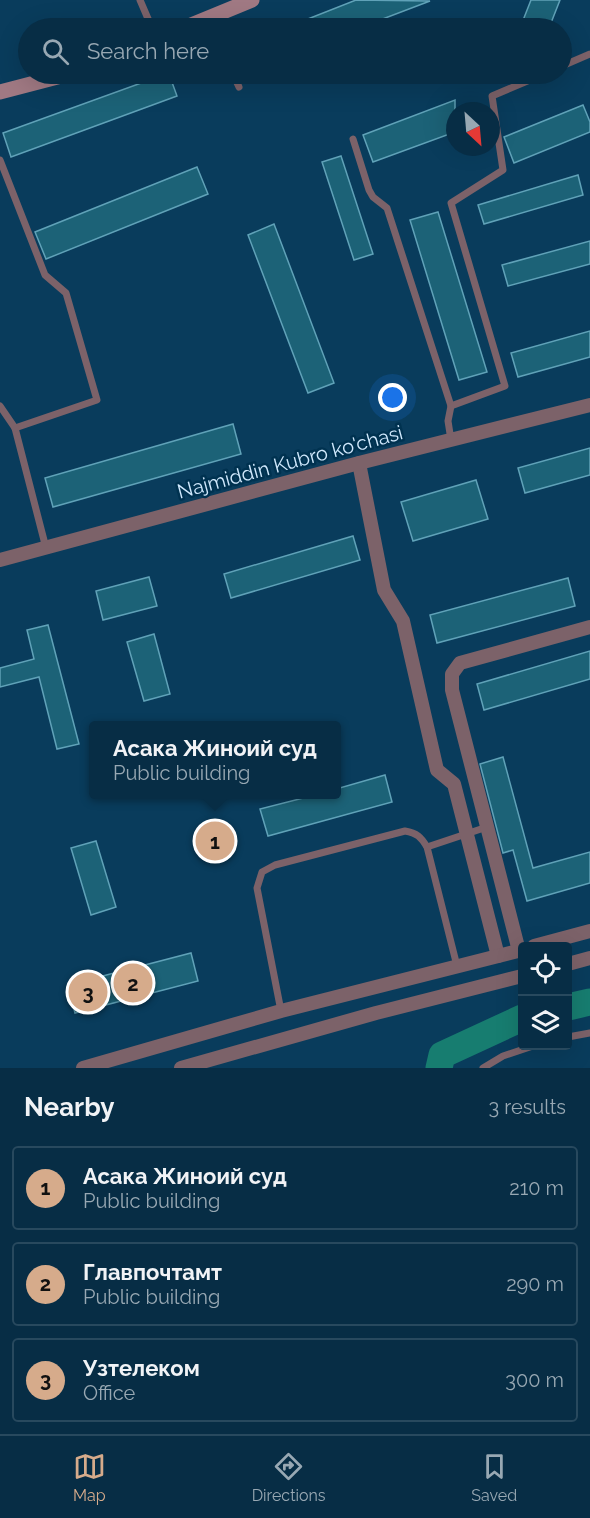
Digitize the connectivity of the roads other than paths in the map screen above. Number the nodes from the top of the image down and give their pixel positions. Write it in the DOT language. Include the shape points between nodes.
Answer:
graph roads {
  1 [pos="140,0"];
  2 [pos="252,0"];
  3 [pos="148,18"];
  4 [pos="220,18"];
  5 [pos="590,54"];
  6 [pos="572,61"];
  7 [pos="31,84"];
  8 [pos="237,84"];
  9 [pos="520,84"];
  10 [pos="239,87"];
  11 [pos="0,92"];
  12 [pos="353,139"];
  13 [pos="0,160"];
  14 [pos="590,405"];
  15 [pos="0,406"];
  16 [pos="451,406"];
  17 [pos="15,428"];
  18 [pos="451,440"];
  19 [pos="359,463"];
  20 [pos="46,548"];
  21 [pos="0,560"];
  22 [pos="590,627"];
  23 [pos="487,827"];
  24 [pos="467,834"];
  25 [pos="427,847"];
  26 [pos="590,931"];
  27 [pos="519,942"];
  28 [pos="549,942"];
  29 [pos="518,951"];
  30 [pos="498,956"];
  31 [pos="590,958"];
  32 [pos="572,963"];
  33 [pos="457,966"];
  34 [pos="518,977"];
  35 [pos="369,988"];
  36 [pos="281,1011"];
  37 [pos="376,1013"];
  38 [pos="590,1033"];
  39 [pos="572,1036"];
  40 [pos="521,1050"];
  41 [pos="83,1068"];
  42 [pos="182,1068"];
  43 [pos="483,1068"];
  1 -- 3 [label="lane"];
  2 -- 4 [label="street"];
  5 -- 6 [label="lane"];
  7 -- 11 [label="street"];
  8 -- 10 [label="lane"];
  9 -- 16 [label="lane" via="492,96 503,170 451,203 505,386"];
  12 -- 16 [label="lane" via="369,190 387,208"];
  13 -- 17 [label="lane" via="45,275 66,293 97,400"];
  14 -- 18 [label="street, Najmiddin Kubro ko'chasi"];
  15 -- 17 [label="lane"];
  16 -- 18 [label="lane"];
  17 -- 20 [label="lane"];
  18 -- 19 [label="street, Najmiddin Kubro ko'chasi"];
  19 -- 20 [label="street, Najmiddin Kubro ko'chasi"];
  19 -- 24 [label="street" via="384,590 403,621 437,770 454,784"];
  20 -- 21 [label="street, Najmiddin Kubro ko'chasi"];
  22 -- 23 [label="street" via="460,663 452,674 452,690"];
  23 -- 24 [label="lane"];
  23 -- 27 [label="street"];
  24 -- 25 [label="lane"];
  24 -- 30 [label="street"];
  25 -- 33 [label="lane"];
  25 -- 36 [label="lane" via="421,837 405,831 275,865 262,872 258,888"];
  26 -- 28 [label="street"];
  29 -- 30 [label="street"];
  30 -- 33 [label="street"];
  31 -- 32 [label="street"];
  33 -- 35 [label="street"];
  34 -- 37 [label="street"];
  35 -- 36 [label="street"];
  35 -- 37 [label="street"];
  36 -- 41 [label="street"];
  37 -- 42 [label="street"];
  38 -- 39 [label="lane"];
  40 -- 43 [label="lane"];
}
